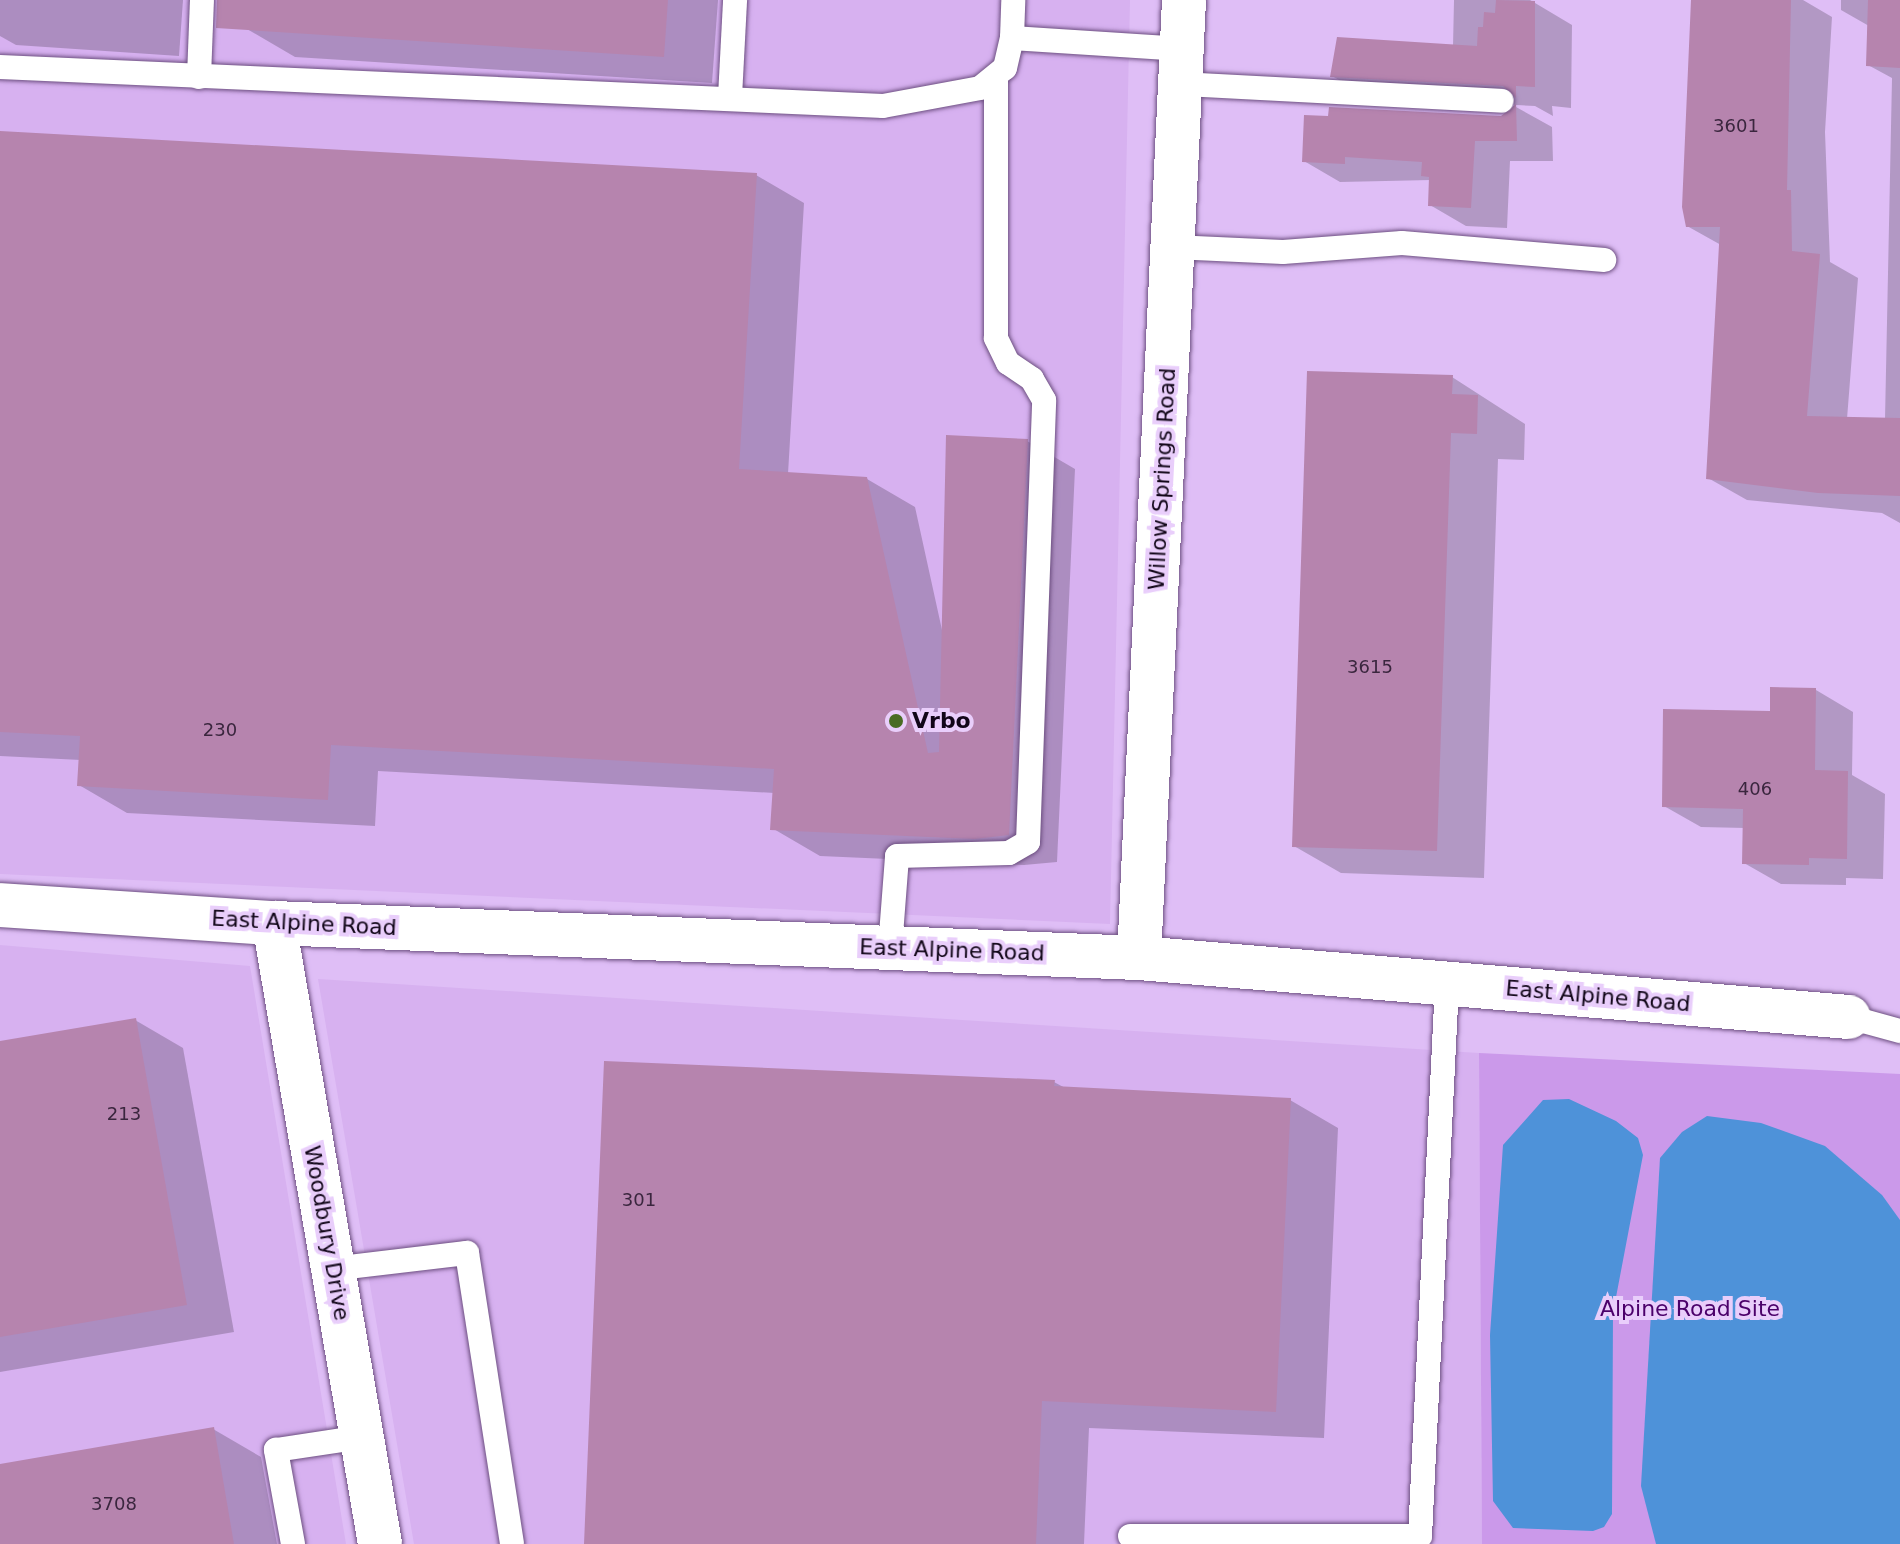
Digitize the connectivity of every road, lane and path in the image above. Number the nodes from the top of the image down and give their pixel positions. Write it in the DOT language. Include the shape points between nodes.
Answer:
graph roads {
  1 [pos="202,0"];
  2 [pos="735,0"];
  3 [pos="1013,0"];
  4 [pos="1184,0"];
  5 [pos="1012,38"];
  6 [pos="1182,66"];
  7 [pos="0,67"];
  8 [pos="199,77"];
  9 [pos="996,78"];
  10 [pos="730,97"];
  11 [pos="1502,101"];
  12 [pos="1173,247"];
  13 [pos="1604,260"];
  14 [pos="0,905"];
  15 [pos="274,923"];
  16 [pos="890,948"];
  17 [pos="1139,958"];
  18 [pos="1447,984"];
  19 [pos="1849,1017"];
  20 [pos="1900,1031"];
  21 [pos="332,1269"];
  22 [pos="363,1437"];
  23 [pos="1130,1536"];
  24 [pos="293,1544"];
  25 [pos="380,1544"];
  26 [pos="512,1544"];
  1 -- 8 [label="lane"];
  2 -- 10 [label="lane"];
  3 -- 5 [label="lane"];
  4 -- 6 [label="street, Willow Springs Road"];
  5 -- 6 [label="lane"];
  5 -- 9 [label="lane" via="1005,68"];
  6 -- 11 [label="lane"];
  6 -- 12 [label="street, Willow Springs Road"];
  7 -- 8 [label="lane"];
  8 -- 10 [label="lane"];
  9 -- 10 [label="lane" via="946,97 883,106"];
  9 -- 16 [label="lane" via="996,338 1008,363 1032,379 1044,400 1028,842 1009,853 897,856"];
  12 -- 13 [label="lane" via="1283,252 1402,243"];
  12 -- 17 [label="street, Willow Springs Road"];
  14 -- 15 [label="street, East Alpine Road"];
  15 -- 16 [label="street, East Alpine Road"];
  15 -- 21 [label="street, Woodbury Drive"];
  16 -- 17 [label="street, East Alpine Road"];
  17 -- 18 [label="street, East Alpine Road"];
  18 -- 19 [label="street, East Alpine Road"];
  18 -- 23 [label="lane" via="1420,1536"];
  19 -- 20 [label="lane, East Alpine Road"];
  21 -- 22 [label="street, Woodbury Drive"];
  21 -- 26 [label="lane" via="467,1253"];
  22 -- 24 [label="lane" via="276,1450"];
  22 -- 25 [label="street, Woodbury Drive"];
}
